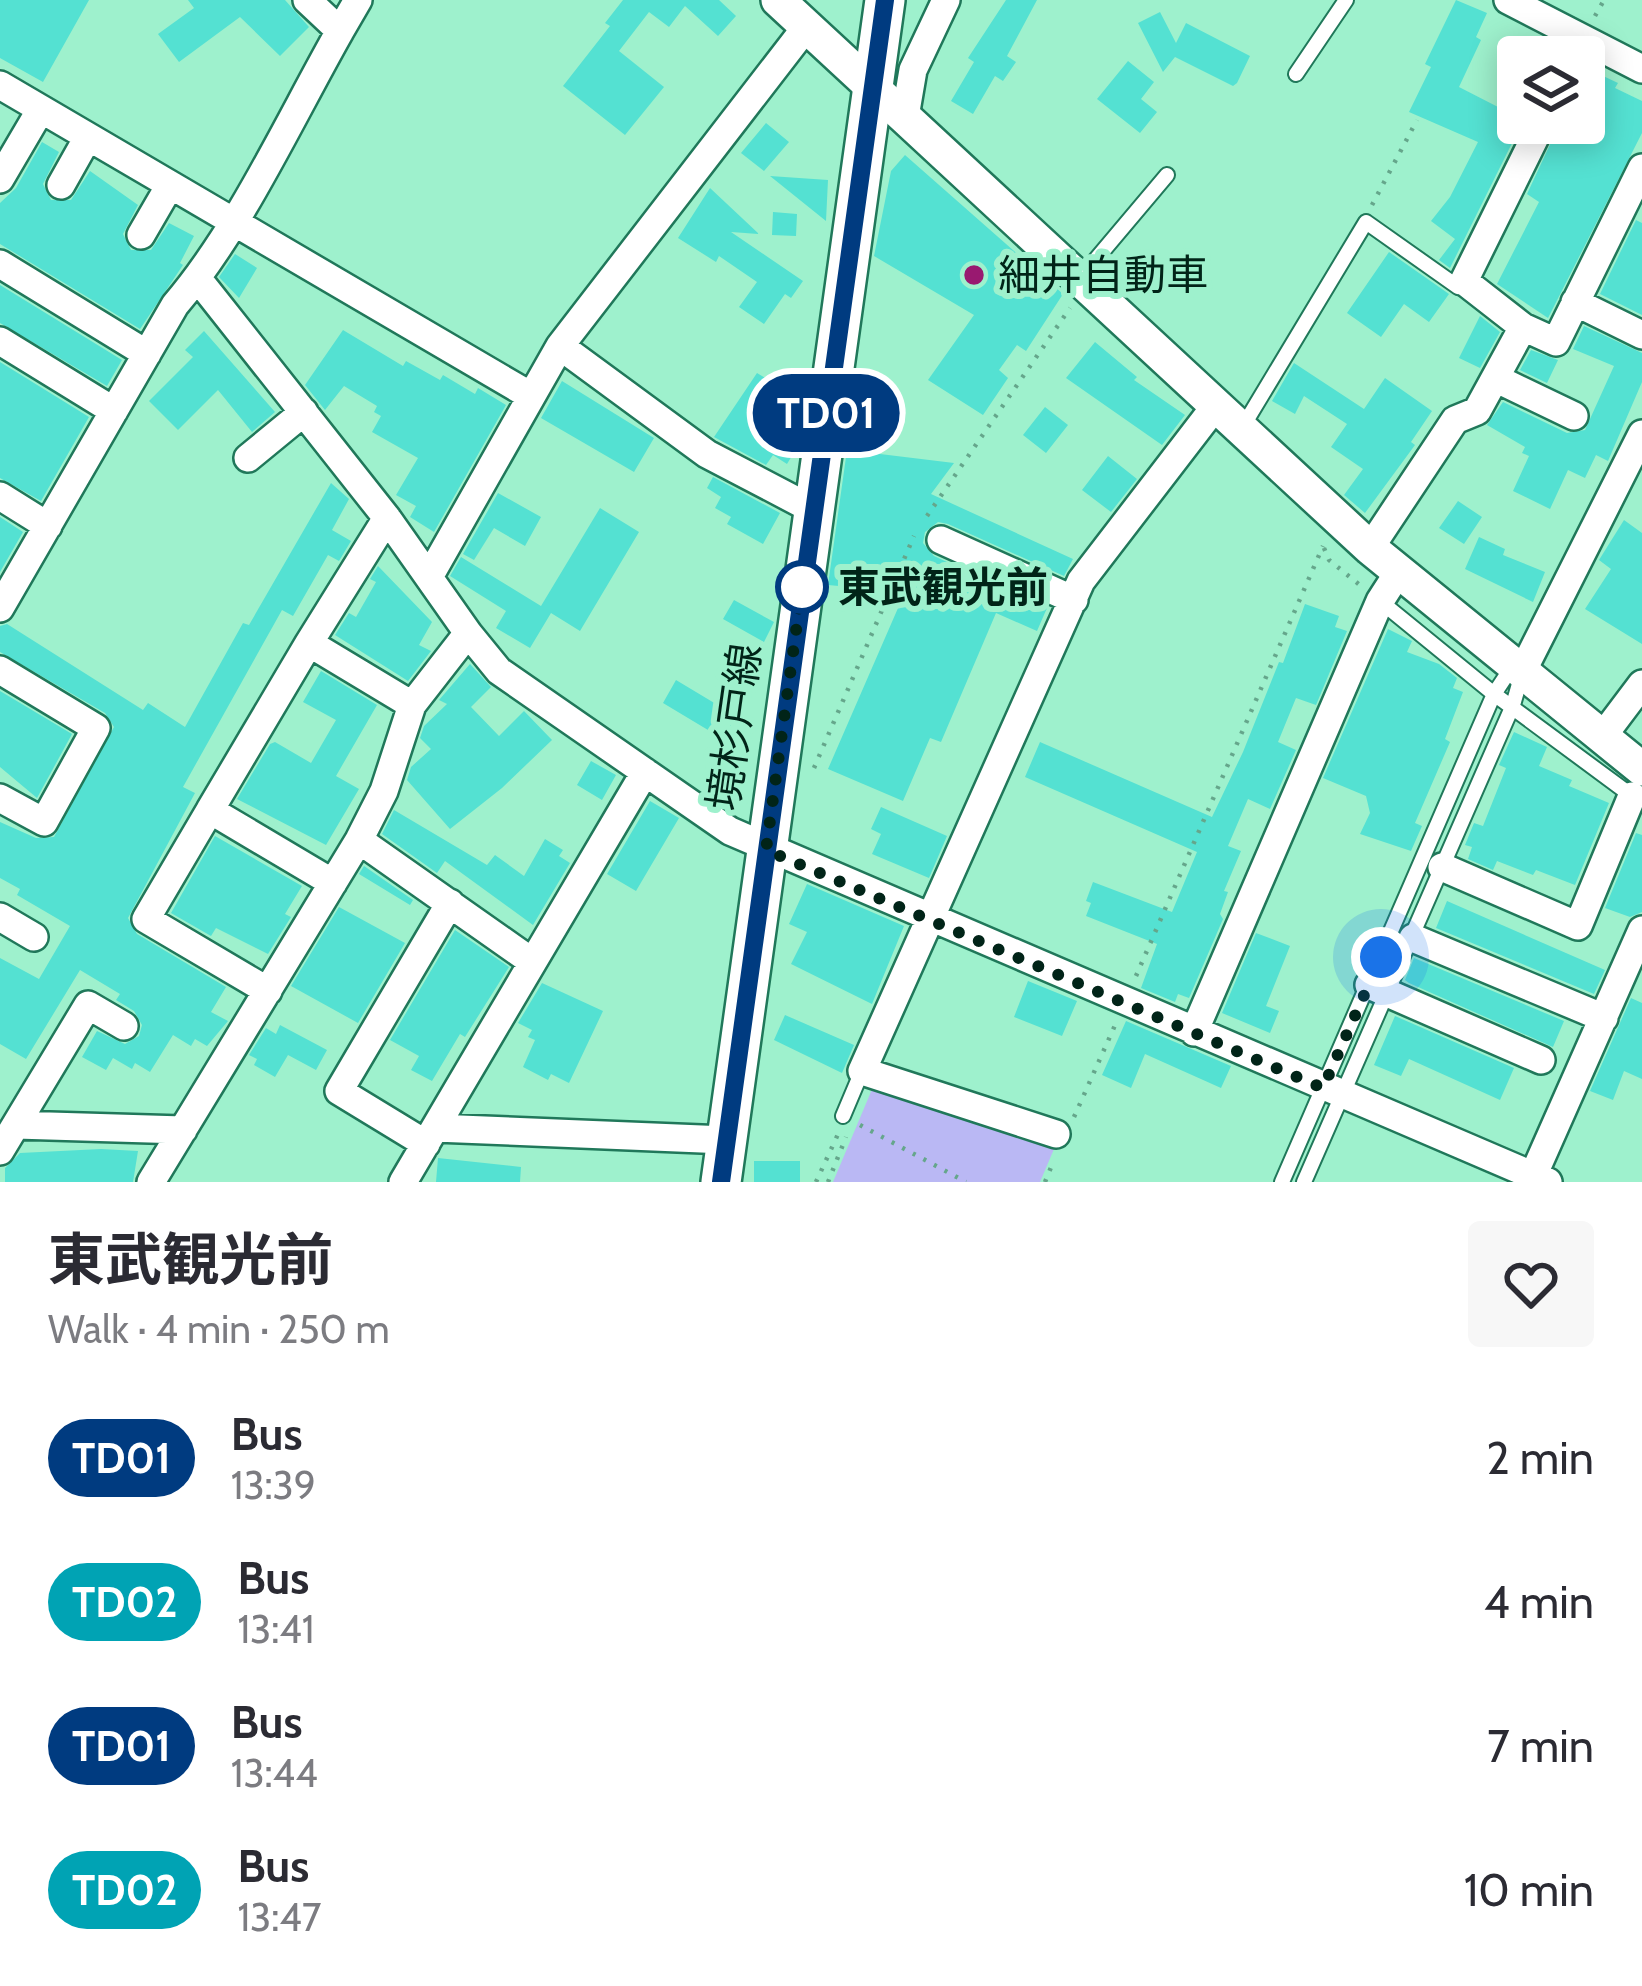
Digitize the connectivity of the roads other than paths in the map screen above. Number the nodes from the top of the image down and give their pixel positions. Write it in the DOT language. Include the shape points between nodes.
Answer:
graph roads {
  1 [pos="307,0"];
  2 [pos="358,0"];
  3 [pos="778,0"];
  4 [pos="885,0"];
  5 [pos="946,0"];
  6 [pos="1346,0"];
  7 [pos="1508,0"];
  8 [pos="806,26"];
  9 [pos="340,31"];
  10 [pos="1561,36"];
  11 [pos="1605,57"];
  12 [pos="1642,69"];
  13 [pos="1296,74"];
  14 [pos="0,86"];
  15 [pos="872,87"];
  16 [pos="41,109"];
  17 [pos="904,117"];
  18 [pos="88,137"];
  19 [pos="1532,144"];
  20 [pos="1642,168"];
  21 [pos="1167,175"];
  22 [pos="0,179"];
  23 [pos="61,185"];
  24 [pos="170,185"];
  25 [pos="232,223"];
  26 [pos="141,236"];
  27 [pos="0,264"];
  28 [pos="198,279"];
  29 [pos="1083,281"];
  30 [pos="1465,281"];
  31 [pos="1575,302"];
  32 [pos="1523,326"];
  33 [pos="1642,335"];
  34 [pos="0,341"];
  35 [pos="560,346"];
  36 [pos="148,353"];
  37 [pos="1495,378"];
  38 [pos="531,396"];
  39 [pos="1216,404"];
  40 [pos="114,411"];
  41 [pos="304,412"];
  42 [pos="1574,416"];
  43 [pos="1242,428"];
  44 [pos="1642,434"];
  45 [pos="248,458"];
  46 [pos="0,496"];
  47 [pos="812,509"];
  48 [pos="387,518"];
  49 [pos="48,526"];
  50 [pos="941,540"];
  51 [pos="1370,548"];
  52 [pos="429,578"];
  53 [pos="1389,587"];
  54 [pos="1073,599"];
  55 [pos="0,608"];
  56 [pos="468,633"];
  57 [pos="309,643"];
  58 [pos="0,670"];
  59 [pos="1516,680"];
  60 [pos="1642,683"];
  61 [pos="1494,694"];
  62 [pos="412,705"];
  63 [pos="1602,737"];
  64 [pos="645,772"];
  65 [pos="1639,789"];
  66 [pos="0,798"];
  67 [pos="210,810"];
  68 [pos="359,840"];
  69 [pos="766,850"];
  70 [pos="1442,867"];
  71 [pos="333,883"];
  72 [pos="450,904"];
  73 [pos="0,917"];
  74 [pos="932,919"];
  75 [pos="1642,930"];
  76 [pos="34,937"];
  77 [pos="1413,938"];
  78 [pos="531,961"];
  79 [pos="1378,990"];
  80 [pos="268,991"];
  81 [pos="1604,1018"];
  82 [pos="124,1027"];
  83 [pos="1194,1032"];
  84 [pos="1541,1060"];
  85 [pos="862,1071"];
  86 [pos="1333,1092"];
  87 [pos="843,1116"];
  88 [pos="16,1125"];
  89 [pos="183,1130"];
  90 [pos="431,1136"];
  91 [pos="1061,1138"];
  92 [pos="726,1140"];
  93 [pos="0,1150"];
  94 [pos="1537,1180"];
  95 [pos="151,1182"];
  96 [pos="403,1182"];
  97 [pos="721,1182"];
  98 [pos="1282,1182"];
  99 [pos="1304,1182"];
  1 -- 9 [label="street"];
  2 -- 9 [label="street"];
  3 -- 8 [label="street"];
  4 -- 15 [label="main road, 境杉戸線"];
  5 -- 17 [label="street" via="913,70"];
  6 -- 13 [label="lane"];
  7 -- 10 [label="street"];
  8 -- 15 [label="street"];
  8 -- 35 [label="street"];
  9 -- 25 [label="street"];
  11 -- 12 [label="street"];
  14 -- 16 [label="street"];
  15 -- 17 [label="street"];
  15 -- 47 [label="main road, 境杉戸線"];
  16 -- 18 [label="street"];
  16 -- 22 [label="street"];
  17 -- 29 [label="street"];
  18 -- 23 [label="street"];
  18 -- 24 [label="street"];
  19 -- 30 [label="street"];
  20 -- 31 [label="street"];
  21 -- 29 [label="lane"];
  24 -- 25 [label="street"];
  24 -- 26 [label="street"];
  25 -- 28 [label="street"];
  25 -- 38 [label="street"];
  27 -- 36 [label="street"];
  28 -- 36 [label="street"];
  28 -- 41 [label="street"];
  29 -- 39 [label="street"];
  30 -- 32 [label="street"];
  30 -- 43 [label="lane" via="1458,287 1366,222"];
  31 -- 32 [label="street" via="1556,342"];
  31 -- 33 [label="street"];
  32 -- 37 [label="street"];
  34 -- 40 [label="street"];
  35 -- 38 [label="street"];
  35 -- 47 [label="street" via="707,454"];
  36 -- 40 [label="street"];
  37 -- 42 [label="street"];
  37 -- 51 [label="street" via="1477,412 1455,420"];
  38 -- 52 [label="street"];
  39 -- 43 [label="street"];
  39 -- 54 [label="street"];
  40 -- 49 [label="street"];
  41 -- 45 [label="street"];
  41 -- 48 [label="street"];
  43 -- 51 [label="street"];
  44 -- 59 [label="street"];
  46 -- 49 [label="street"];
  47 -- 69 [label="main road, 境杉戸線"];
  48 -- 52 [label="street"];
  48 -- 57 [label="street"];
  49 -- 55 [label="street"];
  50 -- 54 [label="street"];
  51 -- 53 [label="street"];
  52 -- 56 [label="street"];
  53 -- 59 [label="street"];
  53 -- 61 [label="lane"];
  53 -- 83 [label="street"];
  54 -- 74 [label="street"];
  56 -- 62 [label="street"];
  56 -- 64 [label="street" via="499,671"];
  57 -- 62 [label="street"];
  57 -- 67 [label="street"];
  58 -- 66 [label="street" via="96,728 44,822"];
  59 -- 61 [label="lane"];
  59 -- 61 [label="lane"];
  59 -- 63 [label="street"];
  59 -- 65 [label="lane"];
  59 -- 70 [label="lane"];
  60 -- 63 [label="street"];
  61 -- 79 [label="lane"];
  62 -- 68 [label="street"];
  63 -- 65 [label="street"];
  64 -- 69 [label="street"];
  64 -- 78 [label="street"];
  65 -- 70 [label="street" via="1578,926"];
  67 -- 71 [label="street"];
  67 -- 80 [label="street" via="146,919"];
  68 -- 71 [label="street"];
  68 -- 72 [label="street"];
  69 -- 74 [label="street"];
  69 -- 92 [label="main road, 境杉戸線"];
  70 -- 77 [label="lane"];
  71 -- 80 [label="street"];
  72 -- 78 [label="street"];
  72 -- 90 [label="street" via="339,1091"];
  73 -- 76 [label="street"];
  74 -- 83 [label="street"];
  74 -- 85 [label="street"];
  75 -- 81 [label="street"];
  77 -- 79 [label="lane"];
  77 -- 81 [label="street"];
  78 -- 90 [label="street"];
  79 -- 84 [label="street"];
  79 -- 86 [label="lane"];
  80 -- 89 [label="street"];
  81 -- 94 [label="street"];
  82 -- 88 [label="street" via="88,1005"];
  83 -- 86 [label="street"];
  85 -- 87 [label="lane"];
  85 -- 91 [label="street"];
  86 -- 94 [label="street"];
  86 -- 98 [label="lane"];
  86 -- 99 [label="lane"];
  88 -- 89 [label="street"];
  88 -- 93 [label="street"];
  89 -- 95 [label="street"];
  90 -- 92 [label="street"];
  90 -- 96 [label="street"];
  92 -- 97 [label="main road, 境杉戸線"];
}
